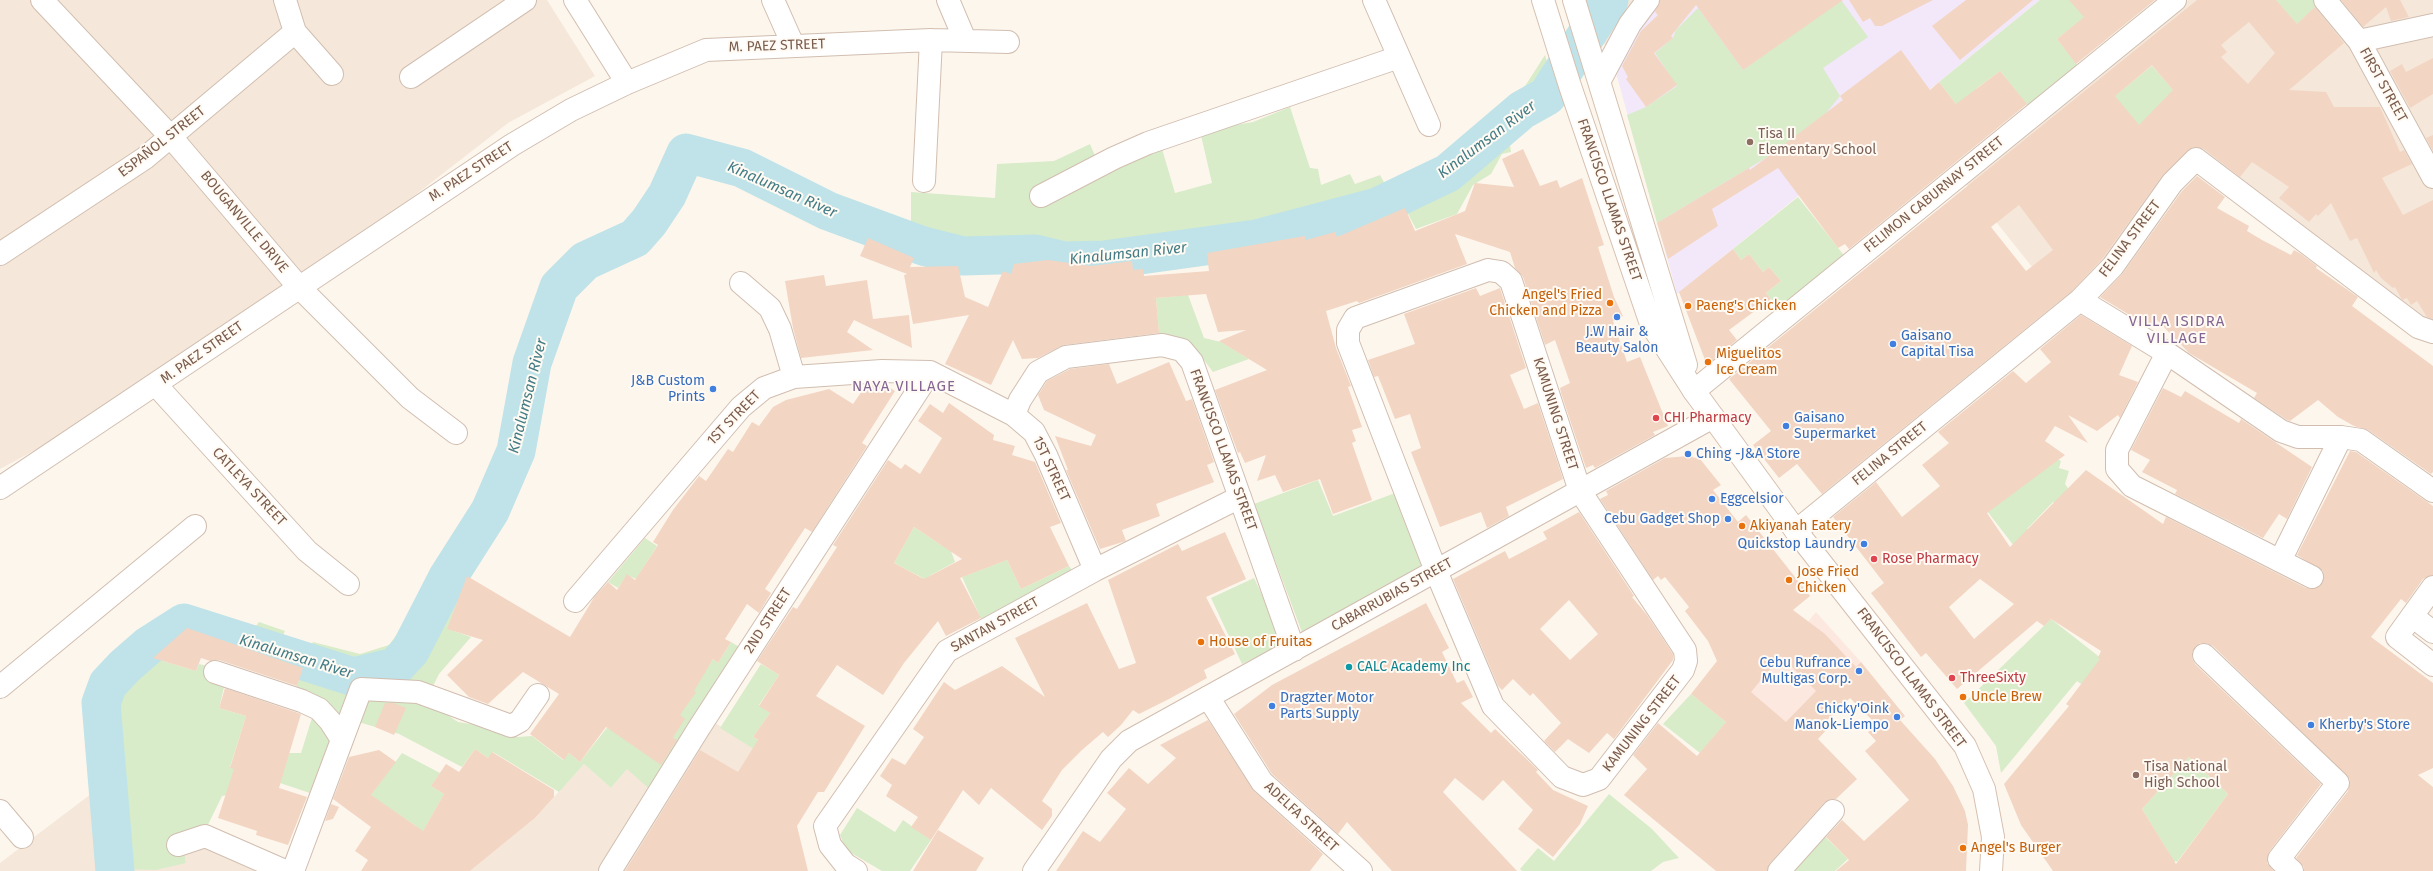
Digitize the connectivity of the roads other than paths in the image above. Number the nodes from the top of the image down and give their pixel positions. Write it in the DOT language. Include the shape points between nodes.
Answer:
graph roads {
  1 [pos="42,0"];
  2 [pos="285,0"];
  3 [pos="525,0"];
  4 [pos="575,0"];
  5 [pos="773,0"];
  6 [pos="948,0"];
  7 [pos="1374,0"];
  8 [pos="1574,0"];
  9 [pos="1648,0"];
  10 [pos="2175,0"];
  11 [pos="2325,0"];
  12 [pos="1544,3"];
  13 [pos="2433,25"];
  14 [pos="295,32"];
  15 [pos="931,40"];
  16 [pos="965,40"];
  17 [pos="2359,41"];
  18 [pos="1008,42"];
  19 [pos="793,45"];
  20 [pos="1399,57"];
  21 [pos="332,74"];
  22 [pos="1598,74"];
  23 [pos="411,77"];
  24 [pos="627,83"];
  25 [pos="1429,125"];
  26 [pos="171,137"];
  27 [pos="2433,177"];
  28 [pos="924,181"];
  29 [pos="1041,196"];
  30 [pos="0,254"];
  31 [pos="742,283"];
  32 [pos="298,286"];
  33 [pos="2080,300"];
  34 [pos="2433,332"];
  35 [pos="2167,353"];
  36 [pos="930,372"];
  37 [pos="794,377"];
  38 [pos="156,385"];
  39 [pos="1694,391"];
  40 [pos="1014,415"];
  41 [pos="1713,417"];
  42 [pos="456,433"];
  43 [pos="2341,437"];
  44 [pos="0,488"];
  45 [pos="1580,491"];
  46 [pos="2433,491"];
  47 [pos="1240,497"];
  48 [pos="195,526"];
  49 [pos="1796,531"];
  50 [pos="2280,561"];
  51 [pos="1095,570"];
  52 [pos="1436,571"];
  53 [pos="2312,577"];
  54 [pos="348,584"];
  55 [pos="2433,587"];
  56 [pos="576,601"];
  57 [pos="2412,616"];
  58 [pos="2433,632"];
  59 [pos="1294,650"];
  60 [pos="2204,655"];
  61 [pos="2433,665"];
  62 [pos="216,672"];
  63 [pos="0,687"];
  64 [pos="538,695"];
  65 [pos="1208,697"];
  66 [pos="341,738"];
  67 [pos="0,811"];
  68 [pos="1833,811"];
  69 [pos="22,837"];
  70 [pos="178,845"];
  71 [pos="285,871"];
  72 [pos="293,871"];
  73 [pos="610,871"];
  74 [pos="856,871"];
  75 [pos="1034,871"];
  76 [pos="1361,871"];
  77 [pos="1778,871"];
  78 [pos="1991,871"];
  79 [pos="2292,871"];
  1 -- 26 [label="street, BOUGANVILLE DRIVE"];
  2 -- 14 [label="street"];
  3 -- 23 [label="street"];
  4 -- 24 [label="street"];
  5 -- 19 [label="street"];
  6 -- 16 [label="street"];
  7 -- 20 [label="street"];
  8 -- 22 [label="street, FRANCISCO LLAMAS STREET"];
  9 -- 22 [label="street"];
  10 -- 39 [label="street, FELIMON CABURNAY STREET"];
  11 -- 17 [label="street, FIRST STREET"];
  12 -- 39 [label="street, FRANCISCO LLAMAS STREET" via="1651,324"];
  13 -- 17 [label="street"];
  14 -- 21 [label="street"];
  14 -- 26 [label="street, ESPAÑOL STREET"];
  15 -- 16 [label="street, M. PAEZ STREET"];
  15 -- 19 [label="street, M. PAEZ STREET"];
  15 -- 28 [label="street"];
  16 -- 18 [label="street, M. PAEZ STREET"];
  17 -- 27 [label="street, FIRST STREET"];
  19 -- 24 [label="street, M. PAEZ STREET" via="706,50"];
  20 -- 25 [label="street"];
  20 -- 29 [label="street" via="1148,143"];
  22 -- 39 [label="street, FRANCISCO LLAMAS STREET"];
  24 -- 32 [label="street, M. PAEZ STREET" via="571,110 512,145"];
  26 -- 30 [label="street, ESPAÑOL STREET" via="146,158"];
  26 -- 32 [label="street, BOUGANVILLE DRIVE"];
  31 -- 37 [label="street" via="770,308 780,329"];
  32 -- 38 [label="street, M. PAEZ STREET"];
  32 -- 42 [label="street, BOUGANVILLE DRIVE" via="410,398"];
  33 -- 34 [label="street, FELINA STREET" via="2113,266 2172,183 2196,160 2418,327"];
  33 -- 35 [label="street"];
  33 -- 49 [label="street, FELINA STREET"];
  35 -- 43 [label="street" via="2281,431 2298,437"];
  35 -- 50 [label="street" via="2117,450 2117,469 2132,486"];
  36 -- 37 [label="street, 1ST STREET" via="882,371"];
  36 -- 40 [label="street, 1ST STREET"];
  36 -- 73 [label="street, 2ND STREET" via="699,728"];
  37 -- 56 [label="street, 1ST STREET" via="764,388 741,407"];
  38 -- 44 [label="street, M. PAEZ STREET"];
  38 -- 54 [label="street, CATLEYA STREET" via="307,551"];
  39 -- 41 [label="street, FRANCISCO LLAMAS STREET"];
  40 -- 47 [label="street, FRANCISCO LLAMAS STREET" via="1020,400 1038,372 1066,356 1162,345 1182,350 1192,362"];
  40 -- 51 [label="street, 1ST STREET" via="1034,432"];
  41 -- 45 [label="street, CABARRUBIAS STREET"];
  41 -- 49 [label="street, FRANCISCO LLAMAS STREET"];
  43 -- 46 [label="street" via="2361,440"];
  43 -- 50 [label="street"];
  45 -- 52 [label="street, CABARRUBIAS STREET"];
  45 -- 52 [label="street, KAMUNING STREET" via="1685,650 1686,656 1683,670 1599,779 1583,785 1562,777 1493,706"];
  45 -- 52 [label="street, KAMUNING STREET" via="1511,281 1501,272 1488,270 1355,318 1348,330 1348,343"];
  47 -- 51 [label="street, SANTAN STREET"];
  47 -- 59 [label="street, FRANCISCO LLAMAS STREET"];
  48 -- 63 [label="street"];
  49 -- 78 [label="street, FRANCISCO LLAMAS STREET" via="1965,746 1984,789 1993,837"];
  50 -- 53 [label="street"];
  51 -- 74 [label="street, SANTAN STREET" via="947,651 826,826 830,845 845,864"];
  52 -- 59 [label="street, CABARRUBIAS STREET"];
  55 -- 57 [label="street"];
  57 -- 58 [label="street"];
  57 -- 61 [label="street" via="2397,637"];
  59 -- 65 [label="street, CABARRUBIAS STREET"];
  60 -- 79 [label="street" via="2338,783 2279,859"];
  62 -- 66 [label="street" via="319,709"];
  64 -- 66 [label="street" via="520,722 511,726 418,692 361,689"];
  65 -- 75 [label="street, CABARRUBIAS STREET" via="1129,741 1111,759"];
  65 -- 76 [label="street, ADELFA STREET" via="1262,782"];
  66 -- 72 [label="street"];
  67 -- 69 [label="street"];
  68 -- 77 [label="street"];
  70 -- 71 [label="street" via="205,836"];
}
